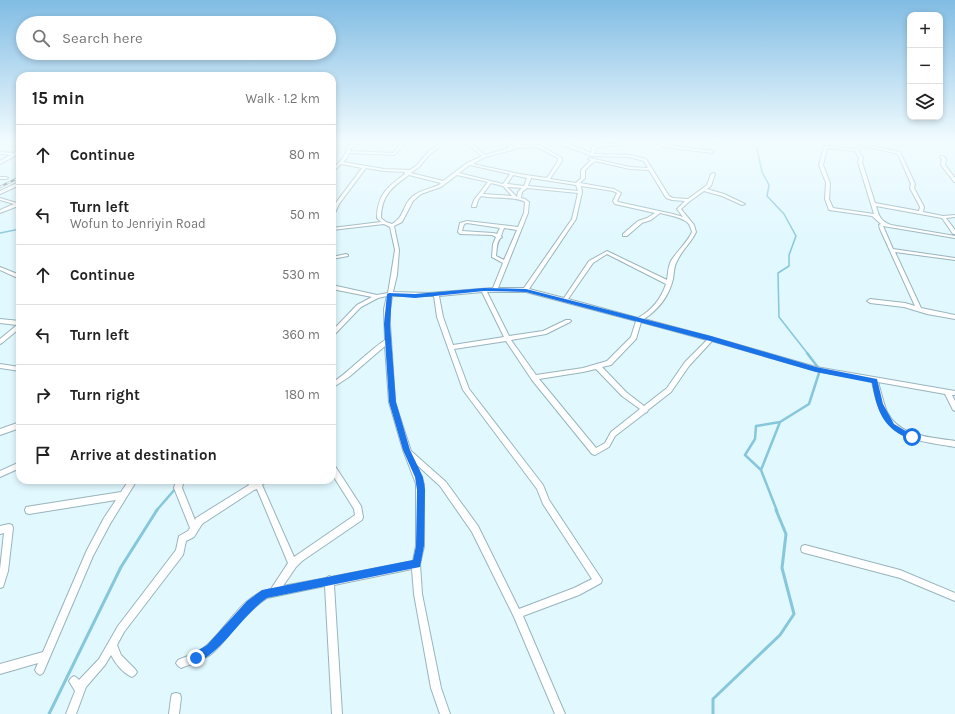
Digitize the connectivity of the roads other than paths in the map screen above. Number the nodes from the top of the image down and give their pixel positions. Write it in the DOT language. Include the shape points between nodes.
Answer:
graph roads {
  1 [pos="359,174"];
  2 [pos="405,174"];
  3 [pos="416,174"];
  4 [pos="457,174"];
  5 [pos="458,174"];
  6 [pos="512,174"];
  7 [pos="515,174"];
  8 [pos="551,174"];
  9 [pos="583,174"];
  10 [pos="653,174"];
  11 [pos="713,174"];
  12 [pos="825,174"];
  13 [pos="864,174"];
  14 [pos="909,174"];
  15 [pos="530,176"];
  16 [pos="0,178"];
  17 [pos="6,178"];
  18 [pos="549,178"];
  19 [pos="490,182"];
  20 [pos="445,183"];
  21 [pos="578,183"];
  22 [pos="16,185"];
  23 [pos="504,185"];
  24 [pos="526,187"];
  25 [pos="705,190"];
  26 [pos="0,192"];
  27 [pos="580,192"];
  28 [pos="480,195"];
  29 [pos="0,199"];
  30 [pos="517,199"];
  31 [pos="689,200"];
  32 [pos="16,204"];
  33 [pos="743,204"];
  34 [pos="874,204"];
  35 [pos="16,206"];
  36 [pos="336,206"];
  37 [pos="474,206"];
  38 [pos="921,211"];
  39 [pos="0,212"];
  40 [pos="660,212"];
  41 [pos="955,216"];
  42 [pos="877,217"];
  43 [pos="943,217"];
  44 [pos="688,221"];
  45 [pos="384,223"];
  46 [pos="884,224"];
  47 [pos="392,226"];
  48 [pos="503,226"];
  49 [pos="336,229"];
  50 [pos="520,229"];
  51 [pos="955,233"];
  52 [pos="625,235"];
  53 [pos="500,236"];
  54 [pos="955,237"];
  55 [pos="892,250"];
  56 [pos="346,255"];
  57 [pos="336,257"];
  58 [pos="955,259"];
  59 [pos="505,262"];
  60 [pos="0,268"];
  61 [pos="16,275"];
  62 [pos="669,283"];
  63 [pos="336,288"];
  64 [pos="495,289"];
  65 [pos="484,290"];
  66 [pos="526,290"];
  67 [pos="389,294"];
  68 [pos="436,295"];
  69 [pos="376,297"];
  70 [pos="565,300"];
  71 [pos="870,301"];
  72 [pos="919,310"];
  73 [pos="955,317"];
  74 [pos="639,320"];
  75 [pos="0,321"];
  76 [pos="568,321"];
  77 [pos="16,323"];
  78 [pos="16,328"];
  79 [pos="336,330"];
  80 [pos="711,339"];
  81 [pos="508,340"];
  82 [pos="388,341"];
  83 [pos="0,342"];
  84 [pos="452,347"];
  85 [pos="0,366"];
  86 [pos="598,367"];
  87 [pos="16,368"];
  88 [pos="534,378"];
  89 [pos="875,381"];
  90 [pos="336,384"];
  91 [pos="947,391"];
  92 [pos="955,393"];
  93 [pos="955,408"];
  94 [pos="645,410"];
  95 [pos="16,426"];
  96 [pos="0,432"];
  97 [pos="955,444"];
  98 [pos="407,450"];
  99 [pos="16,467"];
  100 [pos="0,474"];
  101 [pos="336,474"];
  102 [pos="131,484"];
  103 [pos="179,484"];
  104 [pos="259,484"];
  105 [pos="124,495"];
  106 [pos="29,510"];
  107 [pos="194,527"];
  108 [pos="0,530"];
  109 [pos="804,549"];
  110 [pos="293,564"];
  111 [pos="416,564"];
  112 [pos="329,580"];
  113 [pos="0,584"];
  114 [pos="275,590"];
  115 [pos="955,597"];
  116 [pos="517,614"];
  117 [pos="112,646"];
  118 [pos="45,656"];
  119 [pos="181,663"];
  120 [pos="0,669"];
  121 [pos="40,670"];
  122 [pos="132,672"];
  123 [pos="176,698"];
  124 [pos="71,714"];
  125 [pos="174,714"];
  126 [pos="337,714"];
  127 [pos="445,714"];
  128 [pos="560,714"];
  1 -- 36 [label="street"];
  2 -- 45 [label="street" via="392,185 382,199 378,215"];
  3 -- 20 [label="street"];
  4 -- 20 [label="street"];
  5 -- 19 [label="street"];
  6 -- 23 [label="street"];
  7 -- 15 [label="street"];
  8 -- 18 [label="street"];
  9 -- 21 [label="street"];
  10 -- 31 [label="street" via="667,197"];
  11 -- 25 [label="street"];
  12 -- 42 [label="street" via="828,183 829,206 834,210"];
  13 -- 34 [label="street"];
  14 -- 38 [label="street"];
  15 -- 18 [label="street"];
  15 -- 24 [label="street"];
  16 -- 17 [label="street"];
  18 -- 21 [label="street"];
  19 -- 23 [label="street"];
  19 -- 28 [label="street"];
  20 -- 47 [label="street" via="417,195 411,200 400,221"];
  21 -- 27 [label="street"];
  21 -- 40 [label="street" via="618,192 616,203"];
  22 -- 26 [label="street"];
  23 -- 24 [label="street"];
  23 -- 30 [label="street"];
  24 -- 27 [label="street"];
  24 -- 30 [label="street"];
  25 -- 31 [label="street"];
  25 -- 33 [label="street"];
  27 -- 66 [label="street" via="574,219"];
  28 -- 30 [label="street"];
  28 -- 37 [label="street"];
  29 -- 32 [label="street"];
  30 -- 50 [label="street" via="527,202"];
  31 -- 44 [label="street" via="679,209"];
  34 -- 38 [label="street"];
  34 -- 42 [label="street"];
  35 -- 39 [label="street"];
  38 -- 43 [label="street"];
  40 -- 44 [label="street"];
  40 -- 52 [label="street" via="640,222"];
  41 -- 43 [label="street"];
  42 -- 46 [label="street"];
  43 -- 51 [label="street"];
  44 -- 62 [label="street" via="694,232 690,242 673,262"];
  45 -- 47 [label="street"];
  45 -- 49 [label="street"];
  46 -- 54 [label="street"];
  46 -- 55 [label="street" via="881,226"];
  47 -- 67 [label="street" via="397,250"];
  48 -- 50 [label="street"];
  48 -- 53 [label="street"];
  48 -- 53 [label="street" via="466,222 462,223 460,232"];
  50 -- 59 [label="street"];
  53 -- 59 [label="street" via="495,244 494,257"];
  55 -- 58 [label="street"];
  55 -- 72 [label="street"];
  56 -- 57 [label="street"];
  59 -- 64 [label="street"];
  60 -- 61 [label="street"];
  62 -- 70 [label="street" via="607,252 591,262"];
  62 -- 74 [label="street" via="662,300"];
  63 -- 69 [label="street"];
  64 -- 65 [label="street"];
  64 -- 66 [label="street"];
  65 -- 68 [label="street"];
  65 -- 81 [label="street"];
  66 -- 70 [label="street"];
  67 -- 68 [label="street"];
  67 -- 69 [label="street"];
  67 -- 82 [label="street"];
  68 -- 84 [label="street" via="440,317"];
  69 -- 79 [label="street" via="359,306"];
  70 -- 74 [label="street"];
  71 -- 72 [label="street" via="905,305"];
  72 -- 73 [label="street"];
  74 -- 80 [label="street"];
  74 -- 86 [label="street" via="638,330 630,343 609,363"];
  75 -- 77 [label="street"];
  76 -- 81 [label="street" via="544,333"];
  78 -- 83 [label="street"];
  80 -- 89 [label="street" via="826,372"];
  80 -- 94 [label="street" via="687,364 670,390"];
  81 -- 84 [label="street"];
  81 -- 88 [label="street"];
  82 -- 90 [label="street"];
  82 -- 98 [label="street" via="392,402"];
  84 -- 116 [label="street" via="466,390 540,487 546,502 598,580 576,592"];
  85 -- 87 [label="street"];
  86 -- 88 [label="street"];
  86 -- 94 [label="street" via="624,394"];
  88 -- 94 [label="street" via="595,452 607,445 613,434"];
  89 -- 91 [label="street"];
  89 -- 97 [label="street" via="879,404 891,426 912,437"];
  91 -- 92 [label="street"];
  91 -- 93 [label="street"];
  95 -- 96 [label="street"];
  98 -- 111 [label="street" via="419,477 421,490 420,546"];
  98 -- 116 [label="street" via="443,484 476,529"];
  99 -- 100 [label="street"];
  101 -- 110 [label="street" via="358,508 359,518 302,555"];
  102 -- 105 [label="street"];
  103 -- 107 [label="street" via="178,488"];
  104 -- 107 [label="street" via="199,520"];
  104 -- 110 [label="street"];
  105 -- 106 [label="street"];
  105 -- 118 [label="street" via="90,554"];
  107 -- 117 [label="street" via="191,534 182,539 180,552 121,629"];
  108 -- 113 [label="street" via="9,528"];
  109 -- 115 [label="street" via="900,574"];
  110 -- 114 [label="street"];
  111 -- 112 [label="street"];
  111 -- 127 [label="street" via="419,602 436,688"];
  112 -- 114 [label="street"];
  112 -- 126 [label="street"];
  114 -- 119 [label="street" via="250,604 211,648 196,658"];
  116 -- 128 [label="street"];
  117 -- 122 [label="street" via="118,658"];
  117 -- 124 [label="street" via="76,685"];
  118 -- 120 [label="street"];
  118 -- 121 [label="street"];
  123 -- 125 [label="street"];
}
